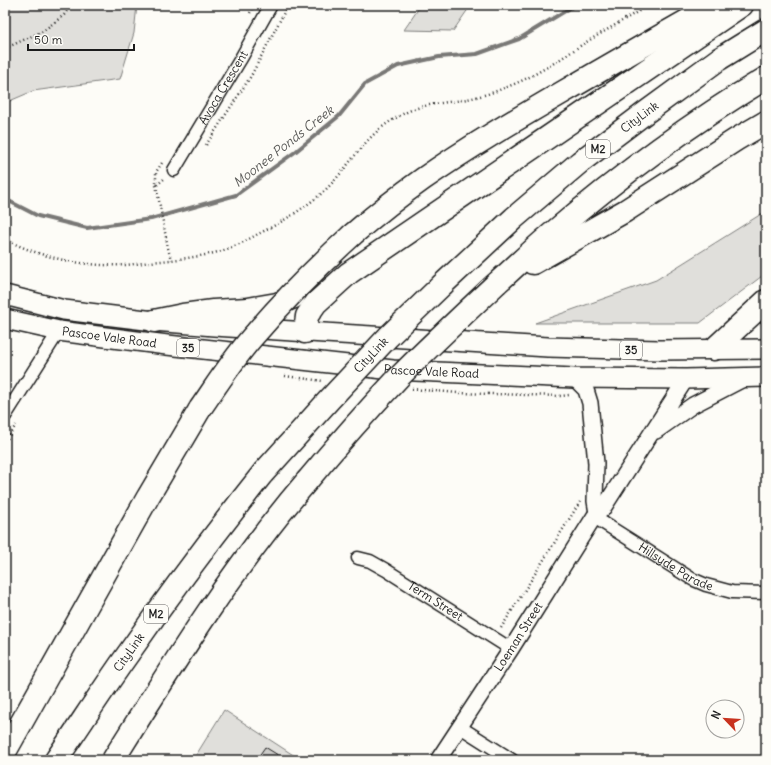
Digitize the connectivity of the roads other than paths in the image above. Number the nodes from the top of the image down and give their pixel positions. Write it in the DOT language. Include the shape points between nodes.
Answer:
graph roads {
  1 [pos="271,5"];
  2 [pos="715,5"];
  3 [pos="742,5"];
  4 [pos="766,30"];
  5 [pos="766,78"];
  6 [pos="766,122"];
  7 [pos="174,170"];
  8 [pos="349,273"];
  9 [pos="497,283"];
  10 [pos="5,295"];
  11 [pos="766,301"];
  12 [pos="5,319"];
  13 [pos="154,321"];
  14 [pos="59,330"];
  15 [pos="305,332"];
  16 [pos="714,349"];
  17 [pos="766,349"];
  18 [pos="318,363"];
  19 [pos="766,377"];
  20 [pos="746,378"];
  21 [pos="686,379"];
  22 [pos="573,386"];
  23 [pos="5,416"];
  24 [pos="651,434"];
  25 [pos="596,515"];
  26 [pos="358,558"];
  27 [pos="766,593"];
  28 [pos="511,649"];
  29 [pos="460,727"];
  30 [pos="5,752"];
  31 [pos="56,760"];
  32 [pos="113,760"];
  33 [pos="438,760"];
  34 [pos="512,760"];
  1 -- 7 [label="street, Avoca Crescent"];
  2 -- 30 [label="highway, bridge" via="473,146 424,178 384,208 312,272 255,334 200,409"];
  3 -- 8 [label="highway"];
  4 -- 31 [label="highway, CityLink / M2, bridge" via="720,59 580,162 514,218 388,337 263,473 226,519 128,654"];
  5 -- 9 [label="highway" via="643,160 548,237"];
  6 -- 9 [label="highway" via="625,211"];
  8 -- 13 [label="highway" via="277,304"];
  8 -- 15 [label="highway" via="316,303 307,316"];
  9 -- 32 [label="highway, bridge" via="400,377 281,510 212,606"];
  10 -- 13 [label="main road, Pascoe Vale Road / 35" via="64,310"];
  11 -- 16 [label="highway"];
  12 -- 14 [label="main road, Pascoe Vale Road / 35"];
  13 -- 15 [label="main road, Pascoe Vale Road / 35"];
  14 -- 18 [label="main road, Pascoe Vale Road / 35"];
  14 -- 23 [label="street"];
  15 -- 16 [label="main road, Pascoe Vale Road / 35" via="548,347"];
  15 -- 18 [label="main road"];
  16 -- 17 [label="main road, Pascoe Vale Road / 35"];
  16 -- 21 [label="main road"];
  18 -- 22 [label="main road, Pascoe Vale Road / 35"];
  19 -- 20 [label="main road, Pascoe Vale Road / 35"];
  20 -- 21 [label="main road, Pascoe Vale Road / 35"];
  20 -- 24 [label="street" via="693,405"];
  21 -- 22 [label="main road, Pascoe Vale Road / 35"];
  21 -- 24 [label="street, Loeman Street"];
  22 -- 25 [label="street" via="586,390 590,403 596,463"];
  24 -- 25 [label="street, Loeman Street" via="602,510"];
  25 -- 27 [label="street, Hillsyde Parade" via="692,579 732,592"];
  25 -- 28 [label="street, Loeman Street"];
  26 -- 28 [label="street, Term Street" via="386,570"];
  28 -- 29 [label="street, Loeman Street"];
  29 -- 33 [label="street, Loeman Street"];
  29 -- 34 [label="street"];
}
